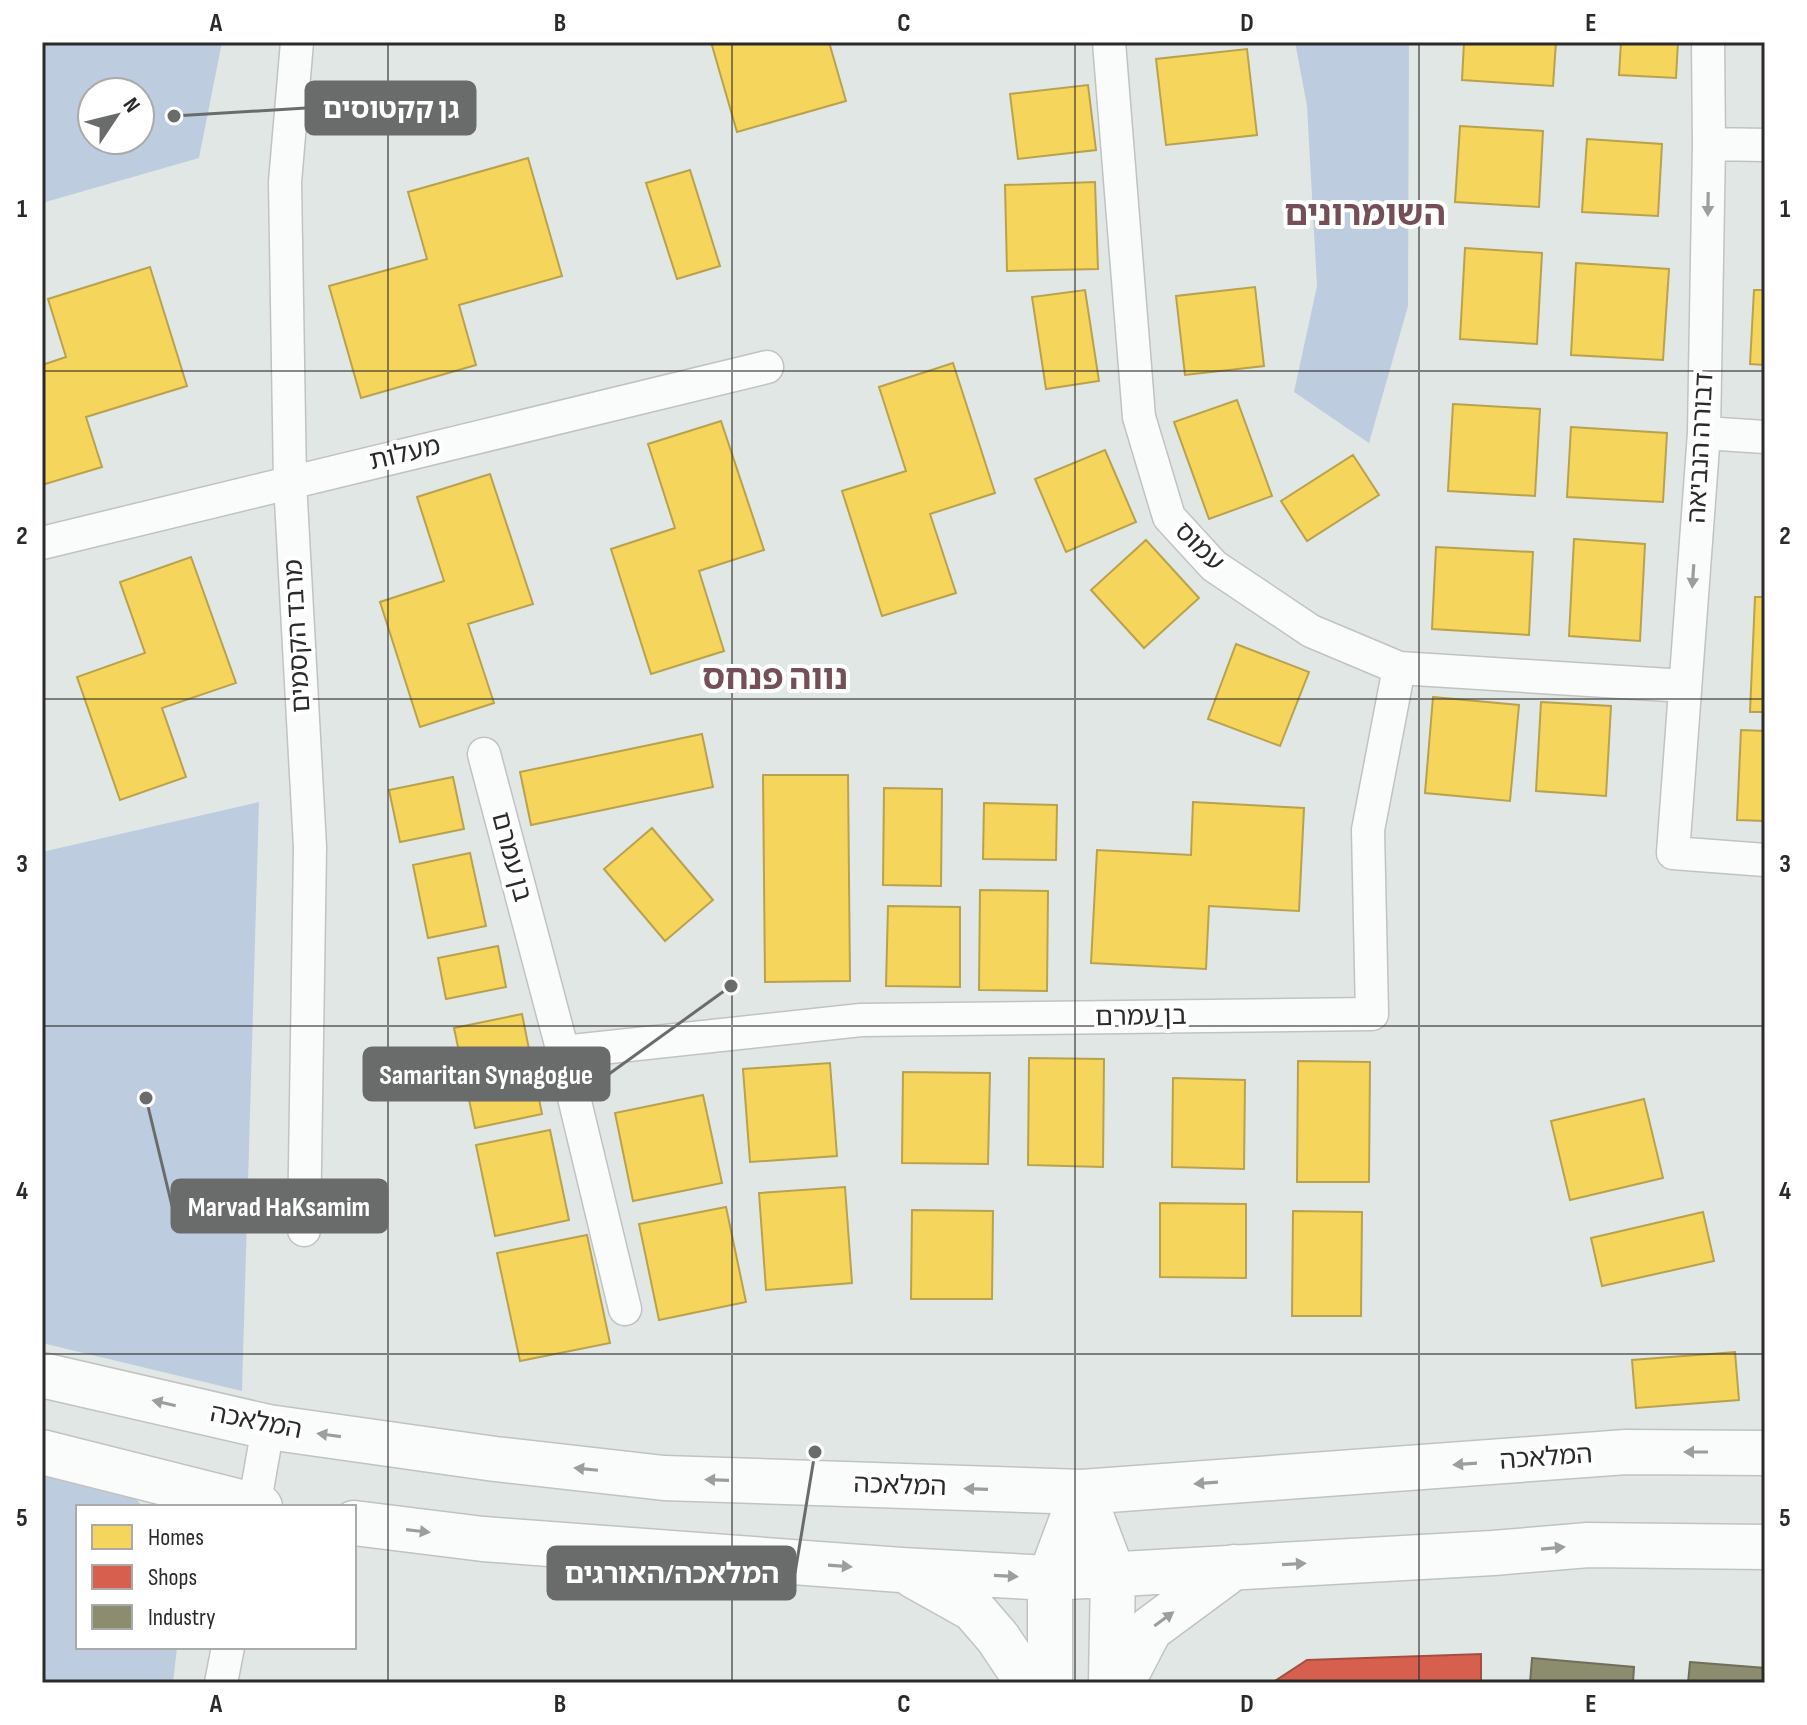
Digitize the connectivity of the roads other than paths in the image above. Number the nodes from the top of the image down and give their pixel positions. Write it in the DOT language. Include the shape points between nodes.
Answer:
graph roads {
  1 [pos="297,42"];
  2 [pos="1109,42"];
  3 [pos="1708,42"];
  4 [pos="1709,144"];
  5 [pos="1765,145"];
  6 [pos="767,367"];
  7 [pos="1704,433"];
  8 [pos="1765,437"];
  9 [pos="290,482"];
  10 [pos="42,543"];
  11 [pos="1399,668"];
  12 [pos="1685,686"];
  13 [pos="484,754"];
  14 [pos="1765,860"];
  15 [pos="563,1052"];
  16 [pos="304,1230"];
  17 [pos="625,1309"];
  18 [pos="42,1375"];
  19 [pos="268,1427"];
  20 [pos="42,1452"];
  21 [pos="1765,1453"];
  22 [pos="143,1477"];
  23 [pos="1082,1492"];
  24 [pos="177,1505"];
  25 [pos="248,1505"];
  26 [pos="256,1505"];
  27 [pos="356,1523"];
  28 [pos="1765,1547"];
  29 [pos="1234,1567"];
  30 [pos="901,1570"];
  31 [pos="1113,1574"];
  32 [pos="1050,1578"];
  33 [pos="228,1649"];
  34 [pos="221,1683"];
  35 [pos="1028,1683"];
  36 [pos="1050,1683"];
  37 [pos="1111,1683"];
  38 [pos="1122,1683"];
  1 -- 9 [label="street, מרבד הקסמים" via="285,182"];
  2 -- 11 [label="street, עמוס" via="1139,417 1169,517 1214,566 1311,631"];
  3 -- 4 [label="street, דבורה הנביאה"];
  4 -- 5 [label="street"];
  4 -- 7 [label="street, דבורה הנביאה, one-way"];
  6 -- 9 [label="street, מעלות"];
  7 -- 8 [label="street"];
  7 -- 12 [label="street, דבורה הנביאה, one-way"];
  9 -- 10 [label="street, מעלות"];
  9 -- 16 [label="street, מרבד הקסמים" via="310,847"];
  11 -- 12 [label="street, עמוס"];
  11 -- 15 [label="street, בן עמרם" via="1368,830 1372,1014 861,1020"];
  12 -- 14 [label="street, דבורה הנביאה" via="1673,853"];
  13 -- 15 [label="street, בן עמרם"];
  15 -- 17 [label="street, בן עמרם"];
  19 -- 18 [label="main road, המלאכה, one-way"];
  23 -- 19 [label="main road, המלאכה, one-way" via="664,1478"];
  19 -- 26 [label="street"];
  20 -- 22 [label="main road"];
  21 -- 23 [label="main road, המלאכה, one-way" via="1626,1452"];
  22 -- 24 [label="main road"];
  22 -- 25 [label="main road"];
  23 -- 31 [label="main road"];
  23 -- 32 [label="main road"];
  27 -- 30 [label="main road, one-way" via="483,1539"];
  29 -- 28 [label="main road, one-way" via="1588,1545"];
  29 -- 31 [label="main road"];
  38 -- 29 [label="main road, one-way" via="1150,1629"];
  30 -- 32 [label="main road, one-way"];
  30 -- 35 [label="main road" via="973,1609"];
  31 -- 32 [label="main road"];
  31 -- 37 [label="main road"];
  32 -- 36 [label="main road"];
  33 -- 34 [label="street"];
}
